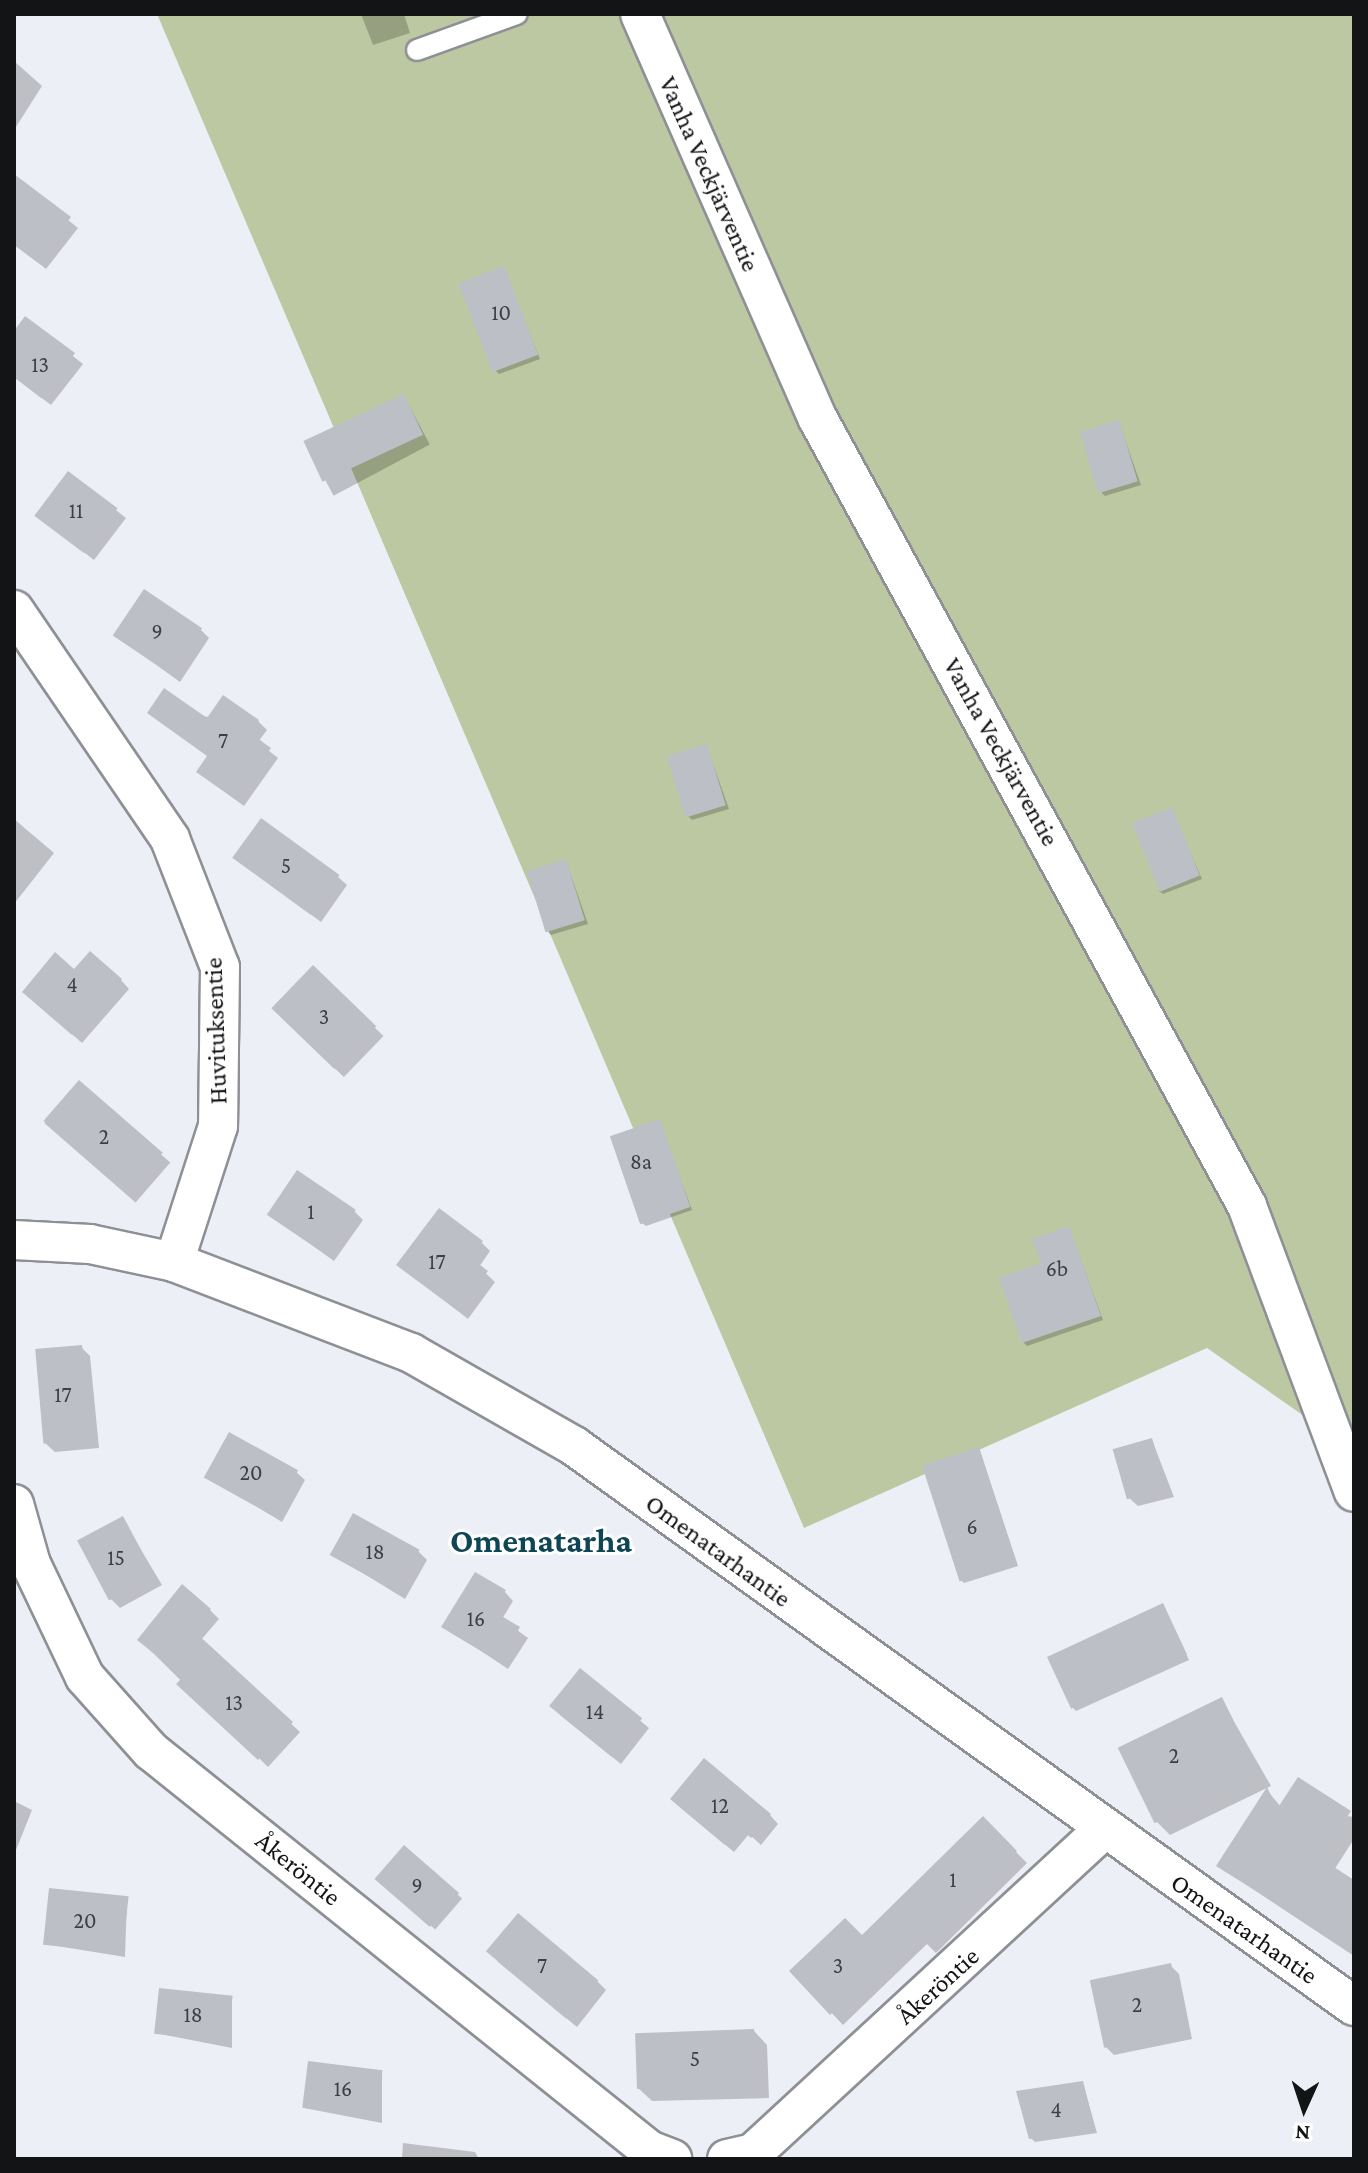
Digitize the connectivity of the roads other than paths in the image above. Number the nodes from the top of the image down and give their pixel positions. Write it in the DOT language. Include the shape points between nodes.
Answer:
graph roads {
  1 [pos="517,14"];
  2 [pos="640,14"];
  3 [pos="417,50"];
  4 [pos="14,610"];
  5 [pos="14,1240"];
  6 [pos="174,1262"];
  7 [pos="1354,1492"];
  8 [pos="14,1504"];
  9 [pos="1103,1830"];
  10 [pos="1354,2006"];
  11 [pos="672,2159"];
  12 [pos="727,2159"];
  1 -- 3 [label="lane"];
  2 -- 7 [label="street, Vanha Veckjärventie" via="818,419 1247,1206"];
  4 -- 6 [label="street, Huvituksentie" via="170,839 220,967 218,1126"];
  5 -- 6 [label="street, Omenatarhantie" via="90,1244"];
  6 -- 9 [label="street, Omenatarhantie" via="411,1353 574,1446"];
  8 -- 11 [label="street, Åkeröntie" via="31,1564 85,1677 151,1751 649,2150"];
  9 -- 10 [label="street, Omenatarhantie"];
  9 -- 12 [label="street, Åkeröntie" via="753,2153"];
}
